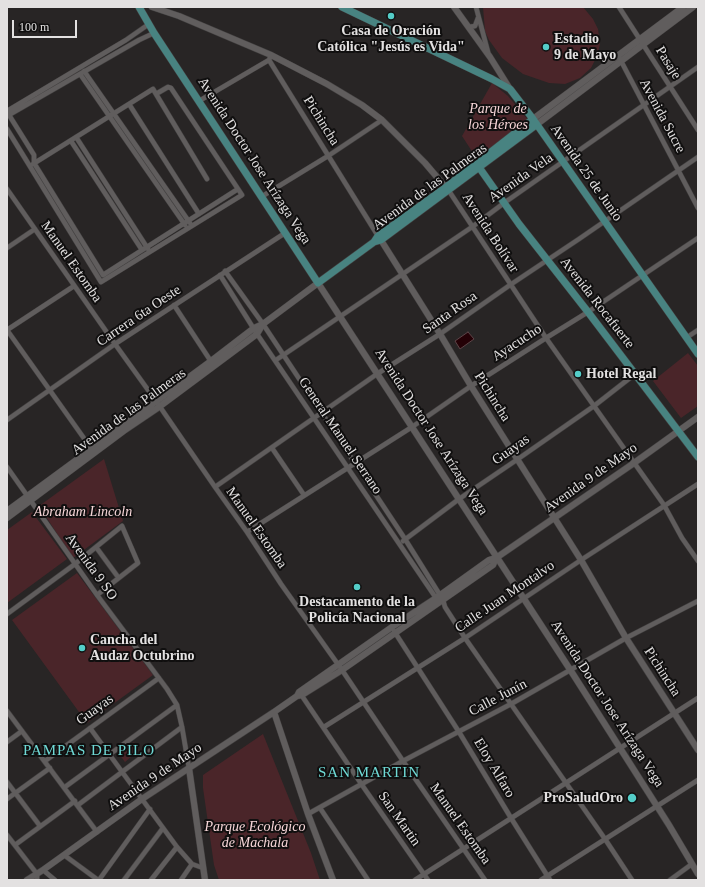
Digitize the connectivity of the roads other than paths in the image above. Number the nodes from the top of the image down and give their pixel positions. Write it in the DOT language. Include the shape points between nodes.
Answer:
graph roads {
  1 [pos="139,7"];
  2 [pos="152,7"];
  3 [pos="342,7"];
  4 [pos="454,7"];
  5 [pos="476,7"];
  6 [pos="619,7"];
  7 [pos="683,7"];
  8 [pos="693,7"];
  9 [pos="478,18"];
  10 [pos="149,24"];
  11 [pos="469,27"];
  12 [pos="154,33"];
  13 [pos="135,34"];
  14 [pos="139,40"];
  15 [pos="642,41"];
  16 [pos="270,57"];
  17 [pos="490,57"];
  18 [pos="619,58"];
  19 [pos="698,67"];
  20 [pos="82,72"];
  21 [pos="670,87"];
  22 [pos="510,89"];
  23 [pos="156,94"];
  24 [pos="199,101"];
  25 [pos="129,104"];
  26 [pos="644,106"];
  27 [pos="8,114"];
  28 [pos="112,115"];
  29 [pos="382,120"];
  30 [pos="535,122"];
  31 [pos="7,129"];
  32 [pos="698,130"];
  33 [pos="76,137"];
  34 [pos="71,141"];
  35 [pos="328,156"];
  36 [pos="698,157"];
  37 [pos="562,163"];
  38 [pos="32,165"];
  39 [pos="478,166"];
  40 [pos="678,170"];
  41 [pos="207,179"];
  42 [pos="7,189"];
  43 [pos="238,189"];
  44 [pos="447,189"];
  45 [pos="261,197"];
  46 [pos="504,203"];
  47 [pos="698,208"];
  48 [pos="199,214"];
  49 [pos="604,221"];
  50 [pos="186,222"];
  51 [pos="190,227"];
  52 [pos="472,227"];
  53 [pos="35,229"];
  54 [pos="285,232"];
  55 [pos="698,238"];
  56 [pos="378,239"];
  57 [pos="7,248"];
  58 [pos="145,248"];
  59 [pos="150,252"];
  60 [pos="547,260"];
  61 [pos="225,271"];
  62 [pos="402,274"];
  63 [pos="220,275"];
  64 [pos="642,275"];
  65 [pos="318,283"];
  66 [pos="510,285"];
  67 [pos="74,286"];
  68 [pos="174,305"];
  69 [pos="588,312"];
  70 [pos="340,317"];
  71 [pos="263,324"];
  72 [pos="7,330"];
  73 [pos="698,330"];
  74 [pos="255,331"];
  75 [pos="440,334"];
  76 [pos="546,338"];
  77 [pos="686,338"];
  78 [pos="115,344"];
  79 [pos="698,354"];
  80 [pos="283,355"];
  81 [pos="276,360"];
  82 [pos="212,364"];
  83 [pos="377,374"];
  84 [pos="635,374"];
  85 [pos="471,386"];
  86 [pos="50,390"];
  87 [pos="156,401"];
  88 [pos="594,406"];
  89 [pos="159,407"];
  90 [pos="321,413"];
  91 [pos="698,417"];
  92 [pos="314,418"];
  93 [pos="7,420"];
  94 [pos="412,427"];
  95 [pos="678,431"];
  96 [pos="272,448"];
  97 [pos="93,451"];
  98 [pos="698,457"];
  99 [pos="518,460"];
  100 [pos="354,463"];
  101 [pos="634,463"];
  102 [pos="7,467"];
  103 [pos="348,467"];
  104 [pos="698,484"];
  105 [pos="214,487"];
  106 [pos="304,495"];
  107 [pos="28,498"];
  108 [pos="459,499"];
  109 [pos="664,505"];
  110 [pos="7,511"];
  111 [pos="7,518"];
  112 [pos="554,518"];
  113 [pos="247,532"];
  114 [pos="405,539"];
  115 [pos="399,544"];
  116 [pos="96,546"];
  117 [pos="496,558"];
  118 [pos="581,560"];
  119 [pos="698,561"];
  120 [pos="75,564"];
  121 [pos="118,577"];
  122 [pos="97,594"];
  123 [pos="523,598"];
  124 [pos="439,599"];
  125 [pos="698,600"];
  126 [pos="7,614"];
  127 [pos="393,629"];
  128 [pos="465,638"];
  129 [pos="626,638"];
  130 [pos="338,664"];
  131 [pos="419,667"];
  132 [pos="342,670"];
  133 [pos="570,671"];
  134 [pos="159,678"];
  135 [pos="299,694"];
  136 [pos="698,698"];
  137 [pos="364,702"];
  138 [pos="511,704"];
  139 [pos="177,705"];
  140 [pos="7,711"];
  141 [pos="274,712"];
  142 [pos="675,714"];
  143 [pos="182,727"];
  144 [pos="324,727"];
  145 [pos="90,728"];
  146 [pos="22,731"];
  147 [pos="459,732"];
  148 [pos="7,742"];
  149 [pos="620,749"];
  150 [pos="698,750"];
  151 [pos="110,753"];
  152 [pos="45,761"];
  153 [pos="403,761"];
  154 [pos="50,768"];
  155 [pos="189,768"];
  156 [pos="123,771"];
  157 [pos="698,780"];
  158 [pos="7,782"];
  159 [pos="565,783"];
  160 [pos="362,785"];
  161 [pos="65,787"];
  162 [pos="15,794"];
  163 [pos="7,799"];
  164 [pos="142,799"];
  165 [pos="76,803"];
  166 [pos="657,806"];
  167 [pos="320,808"];
  168 [pos="150,809"];
  169 [pos="308,814"];
  170 [pos="511,818"];
  171 [pos="40,826"];
  172 [pos="163,828"];
  173 [pos="97,832"];
  174 [pos="7,835"];
  175 [pos="605,839"];
  176 [pos="14,843"];
  177 [pos="7,846"];
  178 [pos="177,847"];
  179 [pos="464,849"];
  180 [pos="64,855"];
  181 [pos="698,861"];
  182 [pos="192,864"];
  183 [pos="692,864"];
  184 [pos="203,868"];
  185 [pos="43,870"];
  186 [pos="424,874"];
  187 [pos="698,874"];
  188 [pos="37,877"];
  189 [pos="549,878"];
  190 [pos="27,880"];
  191 [pos="55,880"];
  192 [pos="99,880"];
  193 [pos="124,880"];
  194 [pos="151,880"];
  195 [pos="181,880"];
  196 [pos="205,880"];
  197 [pos="333,880"];
  198 [pos="368,880"];
  199 [pos="415,880"];
  200 [pos="428,880"];
  201 [pos="485,880"];
  202 [pos="541,880"];
  203 [pos="632,880"];
  204 [pos="670,880"];
  1 -- 10 [label="main road, Avenida Doctor Jose Arízaga Vega"];
  2 -- 16 [label="street, Avenida Bolívar" via="179,16"];
  3 -- 22 [label="main road"];
  4 -- 11 [label="street, Avenida 25 de Junio"];
  5 -- 9 [label="street"];
  6 -- 15 [label="street, Pasaje"];
  7 -- 15 [label="street, Avenida de las Palmeras"];
  8 -- 15 [label="street, Avenida de las Palmeras"];
  9 -- 11 [label="street" via="475,26"];
  9 -- 17 [label="street"];
  10 -- 12 [label="main road, Avenida Doctor Jose Arízaga Vega"];
  10 -- 13 [label="street"];
  11 -- 17 [label="street, Avenida 25 de Junio"];
  12 -- 14 [label="street"];
  12 -- 24 [label="main road, Avenida Doctor Jose Arízaga Vega"];
  13 -- 14 [label="street"];
  13 -- 27 [label="street"];
  14 -- 20 [label="street"];
  15 -- 18 [label="street, Avenida de las Palmeras"];
  15 -- 21 [label="street, Pasaje"];
  16 -- 24 [label="street"];
  16 -- 29 [label="street, Avenida Bolívar" via="327,84"];
  16 -- 35 [label="street, Pichincha"];
  17 -- 22 [label="street, Avenida 25 de Junio"];
  18 -- 26 [label="street, Avenida Sucre"];
  18 -- 30 [label="street, Avenida de las Palmeras"];
  19 -- 21 [label="street, Avenida Vela"];
  20 -- 27 [label="street"];
  20 -- 28 [label="street"];
  21 -- 26 [label="street, Avenida Vela"];
  21 -- 32 [label="street, Pasaje"];
  22 -- 30 [label="main road, Avenida 25 de Junio"];
  23 -- 25 [label="street" via="153,89"];
  23 -- 41 [label="street"];
  23 -- 43 [label="street" via="168,87 171,88"];
  24 -- 45 [label="main road, Avenida Doctor Jose Arízaga Vega"];
  25 -- 28 [label="street"];
  25 -- 48 [label="street"];
  26 -- 37 [label="street, Avenida Vela"];
  26 -- 40 [label="street, Avenida Sucre"];
  27 -- 38 [label="street" via="34,155"];
  28 -- 33 [label="street"];
  28 -- 50 [label="street"];
  29 -- 35 [label="street"];
  29 -- 44 [label="street, Avenida Bolívar"];
  30 -- 37 [label="main road, Avenida 25 de Junio"];
  30 -- 39 [label="main road, Avenida de las Palmeras"];
  31 -- 38 [label="street"];
  33 -- 34 [label="street"];
  33 -- 58 [label="street"];
  34 -- 38 [label="street"];
  34 -- 58 [label="street"];
  35 -- 45 [label="street"];
  35 -- 56 [label="street, Pichincha"];
  36 -- 40 [label="street, Santa Rosa"];
  37 -- 46 [label="street, Avenida Vela"];
  37 -- 49 [label="main road, Avenida 25 de Junio"];
  38 -- 58 [label="street" via="103,275"];
  38 -- 59 [label="street" via="101,282"];
  39 -- 44 [label="main road, Avenida de las Palmeras"];
  39 -- 46 [label="main road, Avenida Rocafuerte"];
  40 -- 47 [label="street, Avenida Sucre"];
  40 -- 49 [label="street, Santa Rosa"];
  42 -- 53 [label="street, Manuel Estomba"];
  43 -- 48 [label="street"];
  43 -- 51 [label="street" via="242,195"];
  44 -- 52 [label="street, Avenida Bolívar"];
  44 -- 56 [label="main road, Avenida de las Palmeras"];
  45 -- 54 [label="main road, Avenida Doctor Jose Arízaga Vega"];
  46 -- 52 [label="street, Avenida Vela"];
  46 -- 60 [label="main road, Avenida Rocafuerte"];
  48 -- 50 [label="street"];
  49 -- 60 [label="street, Santa Rosa"];
  49 -- 64 [label="main road, Avenida 25 de Junio"];
  50 -- 51 [label="street"];
  50 -- 58 [label="street"];
  51 -- 59 [label="street"];
  52 -- 62 [label="street, Avenida Vela"];
  52 -- 66 [label="street, Avenida Bolívar"];
  53 -- 57 [label="street"];
  53 -- 67 [label="street, Manuel Estomba"];
  54 -- 61 [label="street, Carrera 6ta Oeste"];
  54 -- 65 [label="main road, Avenida Doctor Jose Arízaga Vega"];
  55 -- 64 [label="street, Ayacucho"];
  56 -- 62 [label="street, Pichincha"];
  56 -- 65 [label="main road, Avenida de las Palmeras"];
  58 -- 59 [label="street"];
  60 -- 66 [label="street, Santa Rosa"];
  60 -- 69 [label="main road, Avenida Rocafuerte"];
  61 -- 63 [label="street, Carrera 6ta Oeste"];
  61 -- 71 [label="street, General Manuel Serrano"];
  62 -- 70 [label="street, Avenida Vela"];
  62 -- 75 [label="street, Pichincha"];
  63 -- 68 [label="street, Carrera 6ta Oeste"];
  63 -- 74 [label="street, General Manuel Serrano"];
  64 -- 69 [label="street, Ayacucho"];
  64 -- 77 [label="main road, Avenida 25 de Junio"];
  65 -- 70 [label="street, Avenida Doctor Jose Arízaga Vega"];
  65 -- 71 [label="street, Avenida de las Palmeras"];
  66 -- 75 [label="street, Santa Rosa"];
  66 -- 76 [label="street, Avenida Bolívar"];
  67 -- 72 [label="street"];
  67 -- 78 [label="street, Manuel Estomba"];
  68 -- 78 [label="street, Carrera 6ta Oeste"];
  68 -- 82 [label="street"];
  69 -- 76 [label="street, Ayacucho"];
  69 -- 84 [label="main road, Avenida Rocafuerte"];
  70 -- 80 [label="street, Avenida Vela"];
  70 -- 83 [label="street, Avenida Doctor Jose Arízaga Vega"];
  71 -- 74 [label="street, Avenida de las Palmeras"];
  71 -- 80 [label="street, General Manuel Serrano"];
  72 -- 86 [label="street"];
  73 -- 77 [label="street"];
  74 -- 81 [label="street, General Manuel Serrano"];
  74 -- 82 [label="street, Avenida de las Palmeras"];
  75 -- 83 [label="street, Santa Rosa"];
  75 -- 85 [label="street, Pichincha"];
  76 -- 85 [label="street, Ayacucho"];
  76 -- 88 [label="street, Avenida Bolívar"];
  77 -- 79 [label="main road, Avenida 25 de Junio"];
  78 -- 86 [label="street, Carrera 6ta Oeste"];
  78 -- 87 [label="street, Manuel Estomba"];
  80 -- 81 [label="street, Avenida Vela"];
  80 -- 90 [label="street, General Manuel Serrano"];
  81 -- 92 [label="street, General Manuel Serrano"];
  82 -- 87 [label="street, Avenida de las Palmeras"];
  82 -- 89 [label="street, Avenida de las Palmeras"];
  83 -- 90 [label="street, Santa Rosa"];
  83 -- 94 [label="street, Avenida Doctor Jose Arízaga Vega"];
  84 -- 88 [label="street, Guayas"];
  84 -- 95 [label="main road, Avenida Rocafuerte"];
  85 -- 94 [label="street, Ayacucho"];
  85 -- 99 [label="street, Pichincha"];
  86 -- 93 [label="street, Carrera 6ta Oeste"];
  86 -- 97 [label="street"];
  87 -- 89 [label="street, Manuel Estomba"];
  87 -- 97 [label="street, Avenida de las Palmeras"];
  88 -- 99 [label="street, Guayas"];
  88 -- 101 [label="street, Avenida Bolívar"];
  89 -- 97 [label="street, Avenida de las Palmeras"];
  89 -- 105 [label="street, Manuel Estomba"];
  90 -- 92 [label="street, Santa Rosa"];
  90 -- 100 [label="street, General Manuel Serrano"];
  91 -- 95 [label="street, Avenida 9 de Mayo"];
  92 -- 96 [label="street, Santa Rosa"];
  92 -- 103 [label="street, General Manuel Serrano"];
  94 -- 100 [label="street, Ayacucho"];
  94 -- 108 [label="street, Avenida Doctor Jose Arízaga Vega"];
  95 -- 98 [label="main road, Avenida Rocafuerte"];
  95 -- 101 [label="street, Avenida 9 de Mayo"];
  96 -- 105 [label="street, Santa Rosa"];
  96 -- 106 [label="street"];
  97 -- 107 [label="street, Avenida de las Palmeras"];
  99 -- 108 [label="street, Guayas"];
  99 -- 112 [label="street, Pichincha"];
  100 -- 103 [label="street, Ayacucho"];
  100 -- 114 [label="street, General Manuel Serrano"];
  101 -- 109 [label="street, Avenida Bolívar"];
  101 -- 112 [label="street, Avenida 9 de Mayo"];
  102 -- 107 [label="street, Avenida 9 SO"];
  103 -- 106 [label="street, Ayacucho"];
  103 -- 115 [label="street, General Manuel Serrano"];
  104 -- 109 [label="street, Calle Juan Montalvo"];
  105 -- 113 [label="street, Manuel Estomba"];
  106 -- 113 [label="street, Ayacucho"];
  107 -- 110 [label="street, Avenida de las Palmeras"];
  107 -- 111 [label="street, Avenida de las Palmeras"];
  107 -- 120 [label="street, Avenida 9 SO"];
  108 -- 114 [label="street, Guayas"];
  108 -- 117 [label="street, Avenida Doctor Jose Arízaga Vega"];
  109 -- 118 [label="street, Calle Juan Montalvo"];
  109 -- 119 [label="street, Avenida Bolívar"];
  112 -- 117 [label="street, Avenida 9 de Mayo"];
  112 -- 118 [label="street, Pichincha"];
  113 -- 130 [label="street, Manuel Estomba"];
  114 -- 115 [label="street, Guayas"];
  114 -- 124 [label="street, General Manuel Serrano"];
  115 -- 124 [label="street, General Manuel Serrano"];
  116 -- 120 [label="street"];
  116 -- 121 [label="street"];
  116 -- 121 [label="street" via="122,526 138,563"];
  117 -- 123 [label="street, Avenida Doctor Jose Arízaga Vega"];
  117 -- 124 [label="street, Avenida 9 de Mayo" via="489,560"];
  118 -- 123 [label="street, Calle Juan Montalvo"];
  118 -- 129 [label="street, Pichincha"];
  120 -- 122 [label="street, Avenida 9 SO"];
  120 -- 126 [label="street"];
  121 -- 122 [label="street"];
  122 -- 134 [label="street, Avenida 9 SO"];
  123 -- 128 [label="street, Calle Juan Montalvo"];
  123 -- 133 [label="street, Avenida Doctor Jose Arízaga Vega"];
  124 -- 127 [label="street, Avenida 9 de Mayo"];
  124 -- 128 [label="street, General Manuel Serrano"];
  125 -- 129 [label="street, Calle Junín"];
  127 -- 130 [label="street, Avenida 9 de Mayo"];
  127 -- 131 [label="street, Eloy Alfaro"];
  127 -- 132 [label="street, Avenida 9 de Mayo"];
  128 -- 131 [label="street, Calle Juan Montalvo"];
  128 -- 138 [label="street, General Manuel Serrano"];
  129 -- 133 [label="street, Calle Junín"];
  129 -- 142 [label="street, Pichincha"];
  130 -- 132 [label="street, Manuel Estomba"];
  130 -- 135 [label="street, Avenida 9 de Mayo"];
  131 -- 137 [label="street, Calle Juan Montalvo"];
  131 -- 147 [label="street, Eloy Alfaro"];
  132 -- 135 [label="street, Avenida 9 de Mayo"];
  132 -- 137 [label="street, Manuel Estomba"];
  133 -- 138 [label="street, Calle Junín"];
  133 -- 149 [label="street, Avenida Doctor Jose Arízaga Vega"];
  134 -- 139 [label="street, Avenida 9 SO"];
  134 -- 145 [label="street, Guayas"];
  135 -- 141 [label="street, Avenida 9 de Mayo"];
  135 -- 144 [label="street, San Martin"];
  136 -- 142 [label="street"];
  137 -- 144 [label="street, Calle Juan Montalvo"];
  137 -- 153 [label="street, Manuel Estomba"];
  138 -- 147 [label="street, Calle Junín"];
  138 -- 159 [label="street, General Manuel Serrano"];
  139 -- 143 [label="street"];
  139 -- 151 [label="street"];
  140 -- 146 [label="street"];
  141 -- 155 [label="street, Avenida 9 de Mayo"];
  141 -- 169 [label="street"];
  142 -- 149 [label="street"];
  142 -- 150 [label="street, Pichincha"];
  143 -- 155 [label="street"];
  143 -- 156 [label="street"];
  144 -- 160 [label="street, San Martin"];
  145 -- 151 [label="street"];
  145 -- 152 [label="street, Guayas"];
  146 -- 148 [label="street"];
  146 -- 152 [label="street"];
  147 -- 153 [label="street, Calle Junín"];
  147 -- 170 [label="street, Eloy Alfaro"];
  149 -- 159 [label="street"];
  149 -- 166 [label="street, Avenida Doctor Jose Arízaga Vega"];
  151 -- 156 [label="street"];
  151 -- 161 [label="street"];
  152 -- 154 [label="street"];
  153 -- 160 [label="street, Calle Junín"];
  153 -- 179 [label="street, Manuel Estomba"];
  154 -- 161 [label="street"];
  154 -- 162 [label="street"];
  155 -- 164 [label="street, Avenida 9 de Mayo"];
  155 -- 184 [label="street"];
  156 -- 164 [label="street"];
  156 -- 165 [label="street"];
  157 -- 166 [label="street"];
  158 -- 162 [label="street"];
  159 -- 170 [label="street"];
  159 -- 175 [label="street, General Manuel Serrano"];
  160 -- 167 [label="street, Calle Junín"];
  160 -- 186 [label="street, San Martin"];
  161 -- 165 [label="street"];
  162 -- 163 [label="street"];
  162 -- 171 [label="street"];
  164 -- 168 [label="street"];
  164 -- 173 [label="street, Avenida 9 de Mayo"];
  165 -- 171 [label="street"];
  165 -- 173 [label="street"];
  166 -- 175 [label="street"];
  166 -- 183 [label="street, Avenida Doctor Jose Arízaga Vega"];
  167 -- 169 [label="street, Calle Junín"];
  167 -- 198 [label="street"];
  168 -- 172 [label="street"];
  168 -- 192 [label="street"];
  169 -- 197 [label="street"];
  170 -- 179 [label="street"];
  170 -- 189 [label="street, Eloy Alfaro"];
  171 -- 176 [label="street"];
  172 -- 178 [label="street"];
  172 -- 193 [label="street"];
  173 -- 180 [label="street, Avenida 9 de Mayo"];
  174 -- 176 [label="street"];
  175 -- 189 [label="street"];
  175 -- 203 [label="street, General Manuel Serrano"];
  176 -- 177 [label="street"];
  176 -- 188 [label="street"];
  178 -- 182 [label="street"];
  178 -- 194 [label="street"];
  179 -- 186 [label="street"];
  179 -- 201 [label="street, Manuel Estomba"];
  180 -- 185 [label="street, Avenida 9 de Mayo"];
  180 -- 192 [label="street"];
  181 -- 183 [label="street"];
  182 -- 184 [label="street"];
  182 -- 195 [label="street"];
  183 -- 187 [label="street, Avenida Doctor Jose Arízaga Vega"];
  183 -- 204 [label="street"];
  184 -- 196 [label="street"];
  185 -- 188 [label="street, Avenida 9 de Mayo"];
  185 -- 191 [label="street"];
  186 -- 199 [label="street"];
  186 -- 200 [label="street, San Martin"];
  188 -- 190 [label="street, Avenida 9 de Mayo"];
  189 -- 202 [label="street"];
}
